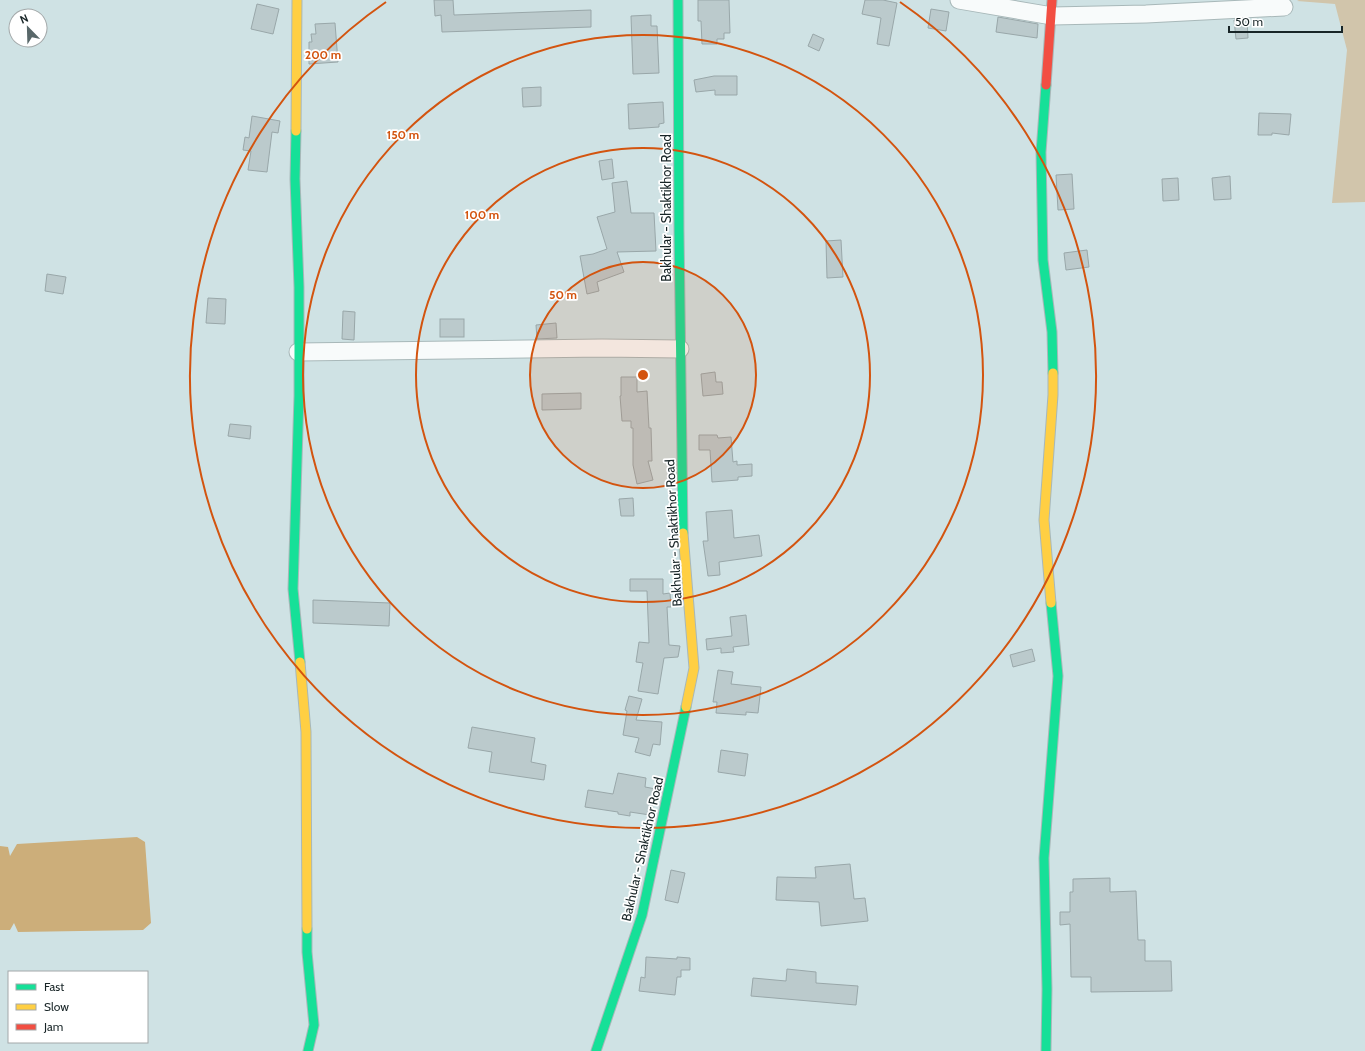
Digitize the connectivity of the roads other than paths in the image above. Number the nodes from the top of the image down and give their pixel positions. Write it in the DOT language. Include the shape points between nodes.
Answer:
graph roads {
  1 [pos="297,0"];
  2 [pos="678,0"];
  3 [pos="959,0"];
  4 [pos="1284,7"];
  5 [pos="1052,8"];
  6 [pos="680,349"];
  7 [pos="298,352"];
  8 [pos="308,1051"];
  9 [pos="596,1051"];
  10 [pos="1046,1051"];
  1 -- 7 [label="street" via="295,179 299,287"];
  2 -- 6 [label="street, Bakhular - Shaktikhor Road"];
  3 -- 5 [label="street"];
  4 -- 5 [label="street" via="1146,14"];
  5 -- 10 [label="street" via="1041,152 1043,260 1052,332 1052,395 1044,520 1058,676 1044,858"];
  6 -- 7 [label="street"];
  6 -- 9 [label="street, Bakhular - Shaktikhor Road" via="683,530 694,668 642,915"];
  7 -- 8 [label="street" via="293,590 306,732 307,952 314,1025"];
}
